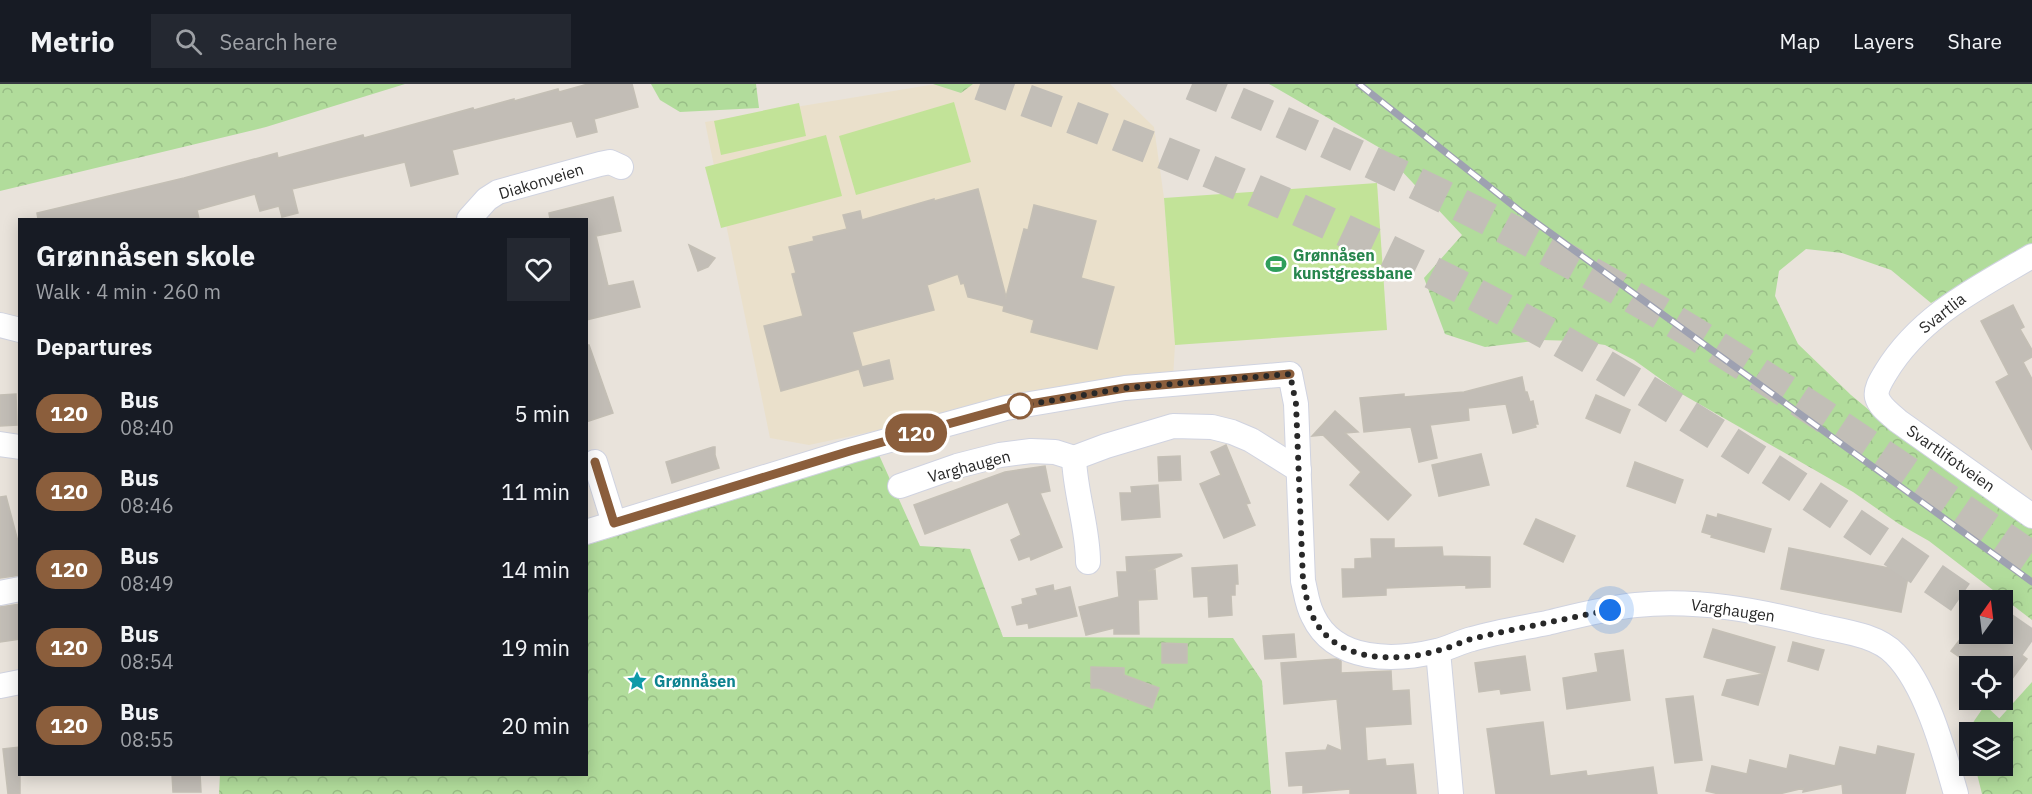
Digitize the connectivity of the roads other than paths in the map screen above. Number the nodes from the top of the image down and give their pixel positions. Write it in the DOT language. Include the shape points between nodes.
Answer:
graph roads {
  1 [pos="621,167"];
  2 [pos="470,218"];
  3 [pos="2032,256"];
  4 [pos="0,325"];
  5 [pos="18,330"];
  6 [pos="1876,396"];
  7 [pos="0,444"];
  8 [pos="18,447"];
  9 [pos="1074,458"];
  10 [pos="595,462"];
  11 [pos="1299,470"];
  12 [pos="900,486"];
  13 [pos="2032,516"];
  14 [pos="614,523"];
  15 [pos="588,531"];
  16 [pos="1088,562"];
  17 [pos="18,589"];
  18 [pos="0,593"];
  19 [pos="1438,651"];
  20 [pos="18,682"];
  21 [pos="0,686"];
  22 [pos="1953,784"];
  23 [pos="1451,794"];
  1 -- 2 [label="street, Diakonveien" via="610,162 600,164 498,192 487,198"];
  3 -- 6 [label="street, Svartlia" via="1969,292 1917,331 1889,367"];
  4 -- 5 [label="street"];
  6 -- 13 [label="street, Svartlifotveien" via="1898,421"];
  7 -- 8 [label="street"];
  9 -- 11 [label="street" via="1146,433 1190,426 1251,440"];
  9 -- 12 [label="street, Varghaugen" via="1031,451 1000,455"];
  9 -- 16 [label="street"];
  10 -- 14 [label="street"];
  11 -- 14 [label="street, Varghaugen" via="1296,404 1290,374 1125,388 1006,408"];
  11 -- 19 [label="street, Varghaugen" via="1303,581 1313,617 1326,634 1365,656 1387,658"];
  14 -- 15 [label="street"];
  17 -- 18 [label="street"];
  19 -- 22 [label="street, Varghaugen" via="1471,639 1633,605 1697,603 1795,620 1871,640 1894,653 1928,710"];
  19 -- 23 [label="street"];
  20 -- 21 [label="street"];
}
